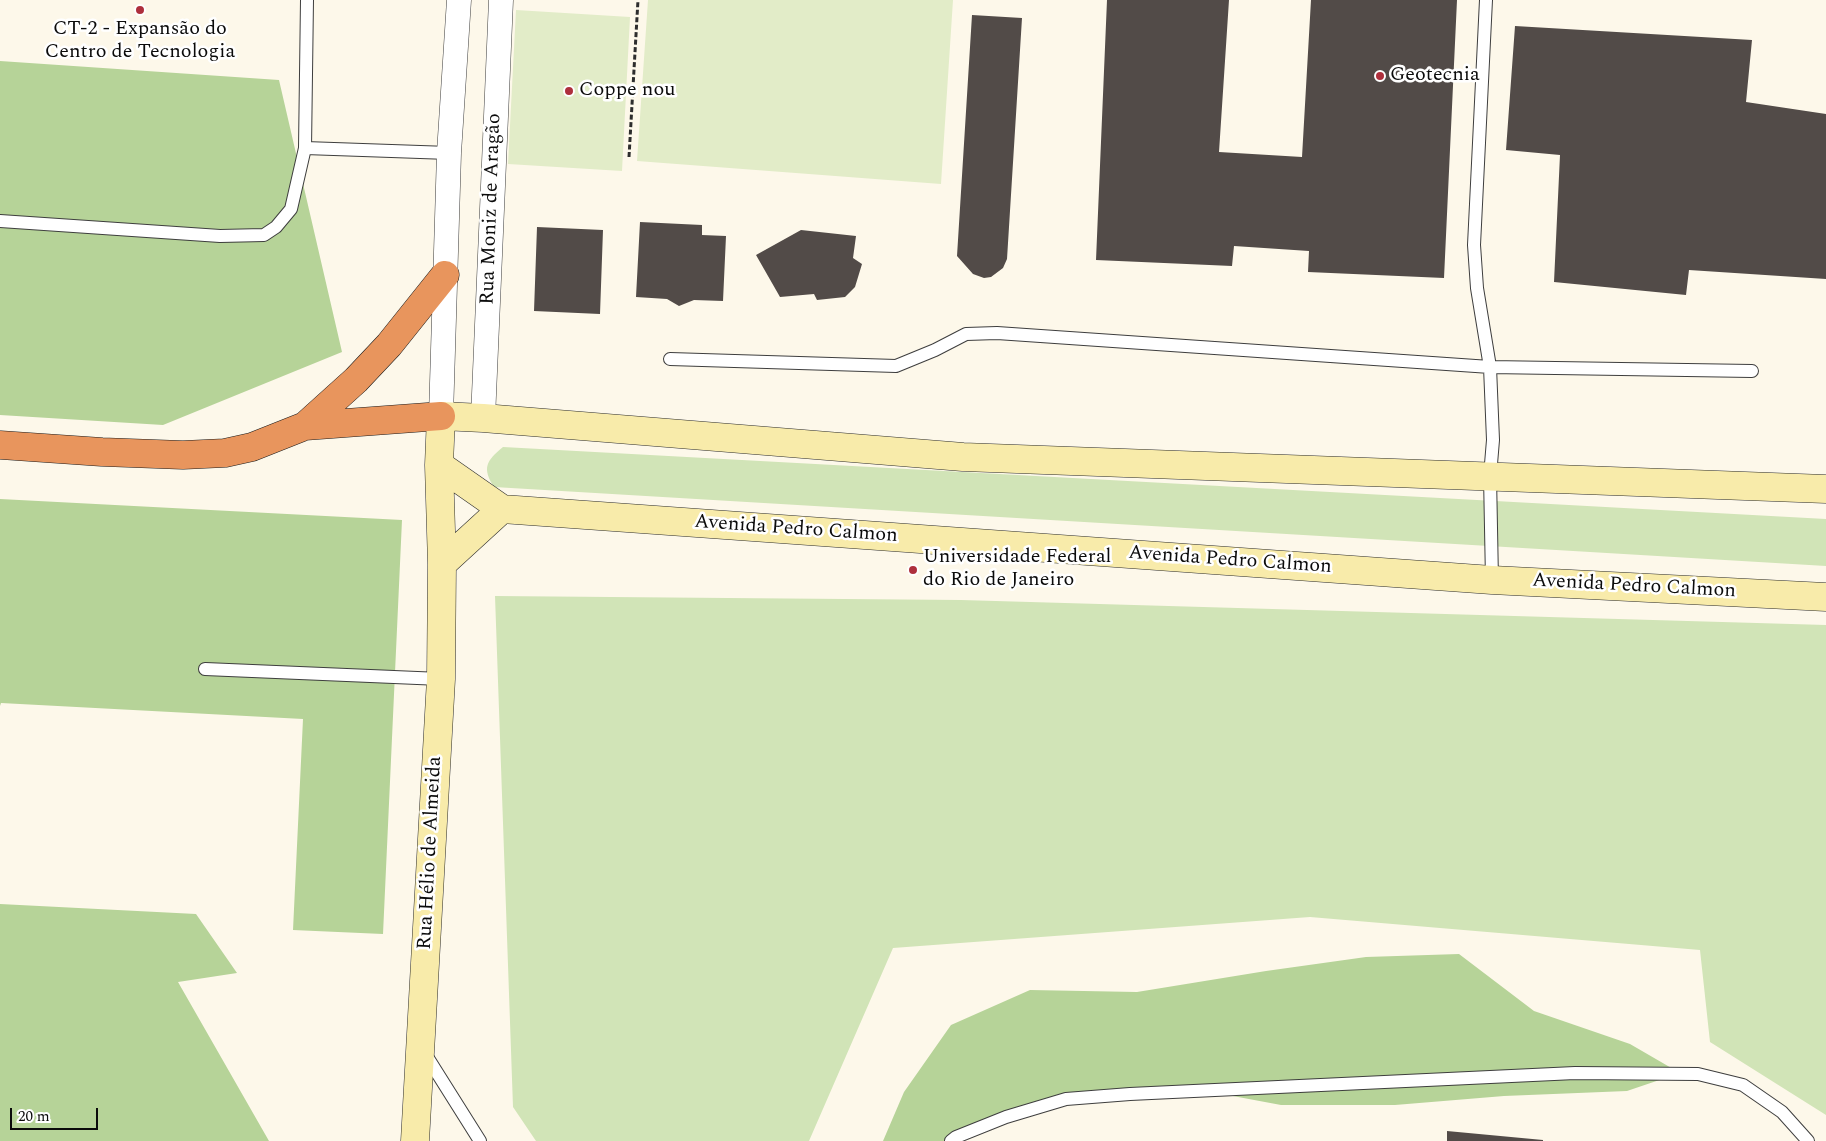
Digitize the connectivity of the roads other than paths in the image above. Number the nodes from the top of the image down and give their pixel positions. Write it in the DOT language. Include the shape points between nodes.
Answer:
graph roads {
  1 [pos="307,0"];
  2 [pos="459,0"];
  3 [pos="501,0"];
  4 [pos="1486,0"];
  5 [pos="305,148"];
  6 [pos="449,153"];
  7 [pos="0,221"];
  8 [pos="444,275"];
  9 [pos="670,359"];
  10 [pos="1490,368"];
  11 [pos="1752,371"];
  12 [pos="441,416"];
  13 [pos="483,418"];
  14 [pos="305,426"];
  15 [pos="0,445"];
  16 [pos="439,465"];
  17 [pos="1490,476"];
  18 [pos="1826,489"];
  19 [pos="502,509"];
  20 [pos="442,564"];
  21 [pos="1492,580"];
  22 [pos="1826,598"];
  23 [pos="206,669"];
  24 [pos="441,679"];
  25 [pos="421,1048"];
  26 [pos="955,1140"];
  27 [pos="415,1141"];
  28 [pos="480,1141"];
  29 [pos="1808,1141"];
  1 -- 5 [label="lane"];
  2 -- 6 [label="street"];
  3 -- 13 [label="street, Rua Moniz de Aragão"];
  4 -- 10 [label="lane" via="1474,245 1477,288"];
  5 -- 6 [label="lane"];
  5 -- 7 [label="lane" via="291,210 264,234 220,236"];
  6 -- 8 [label="street"];
  8 -- 12 [label="street"];
  8 -- 14 [label="highway" via="389,346"];
  9 -- 10 [label="lane" via="896,366 966,334 997,333"];
  10 -- 11 [label="lane"];
  10 -- 17 [label="lane" via="1493,440"];
  12 -- 13 [label="street"];
  12 -- 14 [label="highway"];
  12 -- 16 [label="street, Rua Hélio de Almeida"];
  13 -- 17 [label="street" via="963,457"];
  14 -- 15 [label="highway" via="252,447 225,453 183,455"];
  16 -- 19 [label="street"];
  16 -- 20 [label="street, Rua Hélio de Almeida"];
  17 -- 18 [label="street"];
  17 -- 21 [label="lane"];
  19 -- 20 [label="street"];
  19 -- 21 [label="street, Avenida Pedro Calmon"];
  20 -- 24 [label="street, Rua Hélio de Almeida"];
  21 -- 22 [label="street, Avenida Pedro Calmon"];
  23 -- 24 [label="lane"];
  24 -- 25 [label="street, Rua Hélio de Almeida"];
  25 -- 27 [label="street, Rua Hélio de Almeida"];
  25 -- 28 [label="lane"];
  26 -- 29 [label="lane" via="1006,1117 1066,1099 1575,1073 1698,1074 1743,1085 1782,1112"];
}
